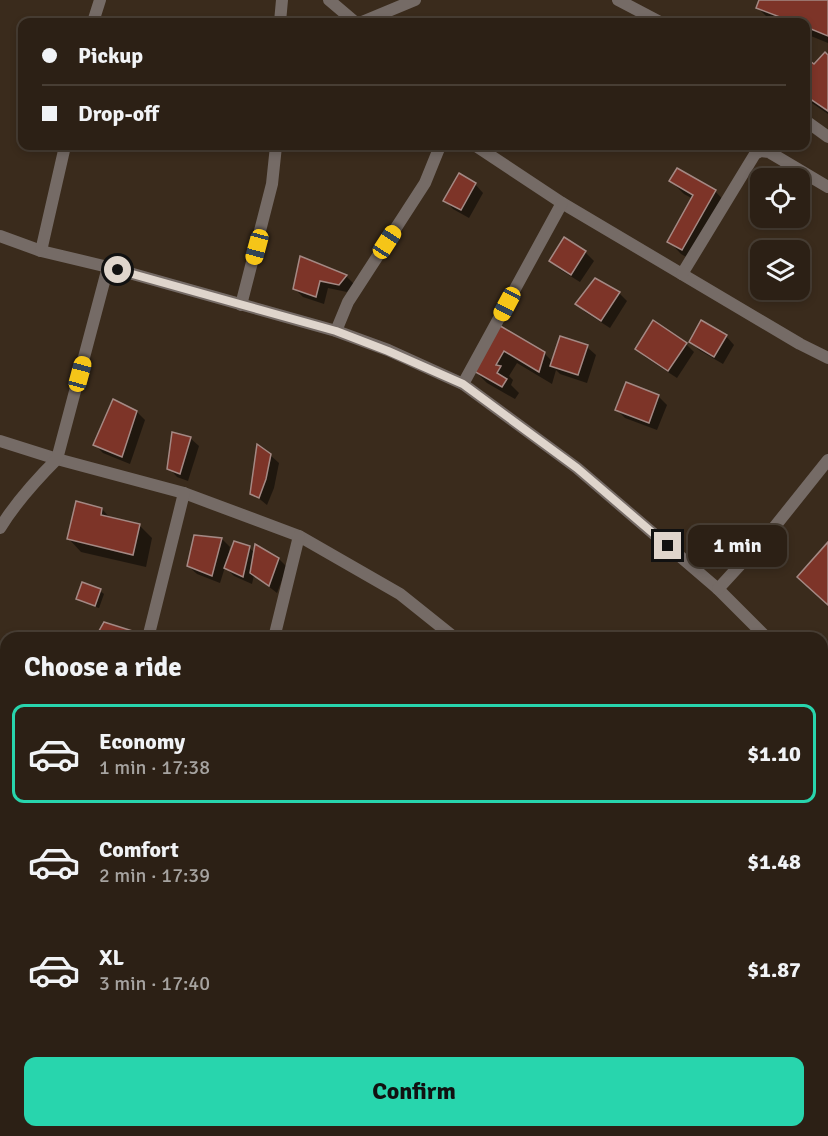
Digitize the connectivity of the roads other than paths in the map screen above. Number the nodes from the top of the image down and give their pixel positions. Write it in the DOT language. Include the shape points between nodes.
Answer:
graph roads {
  1 [pos="100,0"];
  2 [pos="282,0"];
  3 [pos="329,0"];
  4 [pos="415,0"];
  5 [pos="618,0"];
  6 [pos="94,18"];
  7 [pos="280,18"];
  8 [pos="350,18"];
  9 [pos="372,18"];
  10 [pos="652,18"];
  11 [pos="810,124"];
  12 [pos="828,137"];
  13 [pos="63,150"];
  14 [pos="276,150"];
  15 [pos="438,150"];
  16 [pos="482,150"];
  17 [pos="828,187"];
  18 [pos="562,203"];
  19 [pos="0,236"];
  20 [pos="42,251"];
  21 [pos="108,267"];
  22 [pos="682,274"];
  23 [pos="241,305"];
  24 [pos="336,331"];
  25 [pos="828,358"];
  26 [pos="463,384"];
  27 [pos="0,441"];
  28 [pos="57,459"];
  29 [pos="828,460"];
  30 [pos="184,493"];
  31 [pos="0,528"];
  32 [pos="299,536"];
  33 [pos="717,589"];
  34 [pos="149,632"];
  35 [pos="275,632"];
  36 [pos="448,632"];
  37 [pos="761,632"];
  1 -- 6 [label="street"];
  2 -- 7 [label="street"];
  3 -- 8 [label="street"];
  4 -- 9 [label="street"];
  5 -- 10 [label="street"];
  11 -- 12 [label="street"];
  13 -- 20 [label="street"];
  14 -- 23 [label="street" via="272,184"];
  15 -- 24 [label="street" via="425,183 348,302"];
  16 -- 18 [label="street"];
  17 -- 22 [label="street" via="769,152 755,154"];
  18 -- 22 [label="street"];
  18 -- 26 [label="street"];
  19 -- 20 [label="street"];
  20 -- 21 [label="street"];
  21 -- 23 [label="street"];
  21 -- 28 [label="street"];
  22 -- 25 [label="street"];
  23 -- 24 [label="street"];
  24 -- 26 [label="street"];
  26 -- 33 [label="street" via="577,468"];
  27 -- 28 [label="street"];
  28 -- 30 [label="street"];
  28 -- 31 [label="street"];
  29 -- 33 [label="street" via="772,530"];
  30 -- 32 [label="street"];
  30 -- 34 [label="street"];
  32 -- 35 [label="street"];
  32 -- 36 [label="street" via="400,594"];
  33 -- 37 [label="street"];
}
